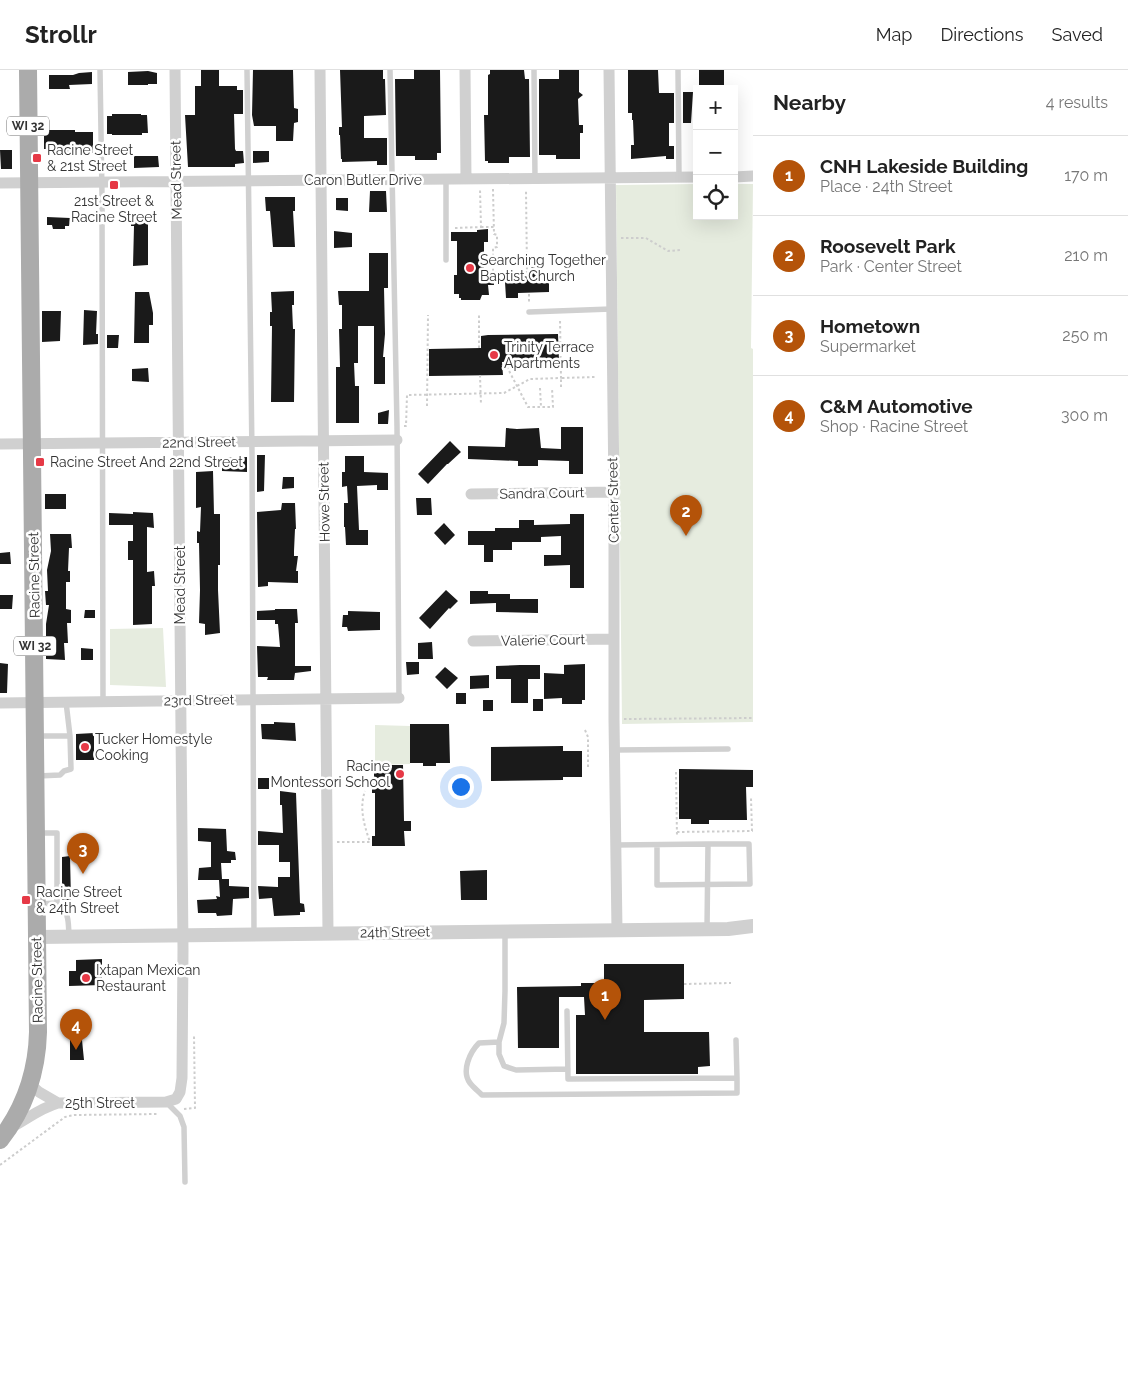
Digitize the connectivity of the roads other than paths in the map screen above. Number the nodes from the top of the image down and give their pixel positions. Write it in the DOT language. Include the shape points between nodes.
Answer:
graph roads {
  1 [pos="28,70"];
  2 [pos="100,70"];
  3 [pos="175,70"];
  4 [pos="247,70"];
  5 [pos="320,70"];
  6 [pos="390,70"];
  7 [pos="465,70"];
  8 [pos="534,70"];
  9 [pos="609,70"];
  10 [pos="678,70"];
  11 [pos="753,176"];
  12 [pos="679,177"];
  13 [pos="693,177"];
  14 [pos="738,177"];
  15 [pos="536,178"];
  16 [pos="610,178"];
  17 [pos="392,179"];
  18 [pos="446,179"];
  19 [pos="466,179"];
  20 [pos="248,180"];
  21 [pos="322,180"];
  22 [pos="176,181"];
  23 [pos="28,182"];
  24 [pos="101,182"];
  25 [pos="0,183"];
  26 [pos="446,260"];
  27 [pos="611,310"];
  28 [pos="529,312"];
  29 [pos="324,440"];
  30 [pos="397,440"];
  31 [pos="252,441"];
  32 [pos="102,442"];
  33 [pos="179,442"];
  34 [pos="33,443"];
  35 [pos="0,444"];
  36 [pos="614,492"];
  37 [pos="471,494"];
  38 [pos="614,639"];
  39 [pos="473,641"];
  40 [pos="399,698"];
  41 [pos="326,699"];
  42 [pos="253,700"];
  43 [pos="181,701"];
  44 [pos="0,702"];
  45 [pos="35,702"];
  46 [pos="66,702"];
  47 [pos="104,702"];
  48 [pos="35,736"];
  49 [pos="70,736"];
  50 [pos="728,749"];
  51 [pos="614,750"];
  52 [pos="36,776"];
  53 [pos="36,833"];
  54 [pos="708,844"];
  55 [pos="616,845"];
  56 [pos="657,845"];
  57 [pos="708,885"];
  58 [pos="57,903"];
  59 [pos="37,904"];
  60 [pos="753,926"];
  61 [pos="708,929"];
  62 [pos="617,930"];
  63 [pos="505,931"];
  64 [pos="328,933"];
  65 [pos="254,934"];
  66 [pos="183,935"];
  67 [pos="69,936"];
  68 [pos="37,937"];
  69 [pos="568,1011"];
  70 [pos="736,1040"];
  71 [pos="499,1042"];
  72 [pos="568,1069"];
  73 [pos="737,1078"];
  74 [pos="30,1084"];
  75 [pos="171,1101"];
  76 [pos="58,1103"];
  77 [pos="4,1135"];
  78 [pos="185,1182"];
  1 -- 23 [label="main road, Racine Street / WI 32"];
  2 -- 24 [label="lane"];
  3 -- 22 [label="street, Mead Street"];
  4 -- 20 [label="lane"];
  5 -- 21 [label="street, Howe Street"];
  6 -- 17 [label="lane"];
  7 -- 19 [label="street"];
  8 -- 15 [label="lane"];
  9 -- 16 [label="street, Center Street"];
  10 -- 12 [label="lane"];
  11 -- 14 [label="street"];
  12 -- 13 [label="street, Caron Butler Drive"];
  12 -- 16 [label="street, Caron Butler Drive"];
  15 -- 16 [label="street, Caron Butler Drive"];
  15 -- 19 [label="street, Caron Butler Drive"];
  16 -- 27 [label="street, Center Street"];
  17 -- 18 [label="street, Caron Butler Drive"];
  17 -- 21 [label="street, Caron Butler Drive"];
  17 -- 30 [label="lane"];
  18 -- 19 [label="street, Caron Butler Drive"];
  18 -- 26 [label="lane"];
  20 -- 21 [label="street, Caron Butler Drive"];
  20 -- 22 [label="street, Caron Butler Drive"];
  20 -- 31 [label="lane"];
  21 -- 29 [label="street, Howe Street"];
  22 -- 24 [label="street, Caron Butler Drive"];
  22 -- 33 [label="street, Mead Street"];
  23 -- 24 [label="street, Caron Butler Drive"];
  23 -- 25 [label="street, Caron Butler Drive"];
  23 -- 34 [label="main road, Racine Street / WI 32"];
  24 -- 32 [label="lane"];
  27 -- 28 [label="lane"];
  27 -- 36 [label="street, Center Street"];
  29 -- 30 [label="street, 22nd Street"];
  29 -- 31 [label="street, 22nd Street"];
  29 -- 41 [label="street, Howe Street"];
  30 -- 40 [label="lane"];
  31 -- 33 [label="street, 22nd Street"];
  31 -- 42 [label="lane"];
  32 -- 33 [label="street, 22nd Street"];
  32 -- 34 [label="street, 22nd Street"];
  32 -- 47 [label="lane"];
  33 -- 43 [label="street, Mead Street"];
  34 -- 35 [label="street, 22nd Street"];
  34 -- 45 [label="main road, Racine Street / WI 32"];
  36 -- 37 [label="street, Sandra Court"];
  36 -- 38 [label="street, Center Street"];
  38 -- 39 [label="street, Valerie Court"];
  38 -- 51 [label="street, Center Street"];
  40 -- 41 [label="street, 23rd Street"];
  41 -- 42 [label="street, 23rd Street"];
  41 -- 64 [label="street, Howe Street"];
  42 -- 43 [label="street, 23rd Street"];
  42 -- 65 [label="lane"];
  43 -- 47 [label="street, 23rd Street"];
  43 -- 66 [label="street, Mead Street"];
  44 -- 45 [label="street, 23rd Street"];
  45 -- 46 [label="street, 23rd Street"];
  45 -- 48 [label="main road, Racine Street / WI 32"];
  46 -- 47 [label="street, 23rd Street"];
  46 -- 49 [label="lane"];
  48 -- 49 [label="lane"];
  48 -- 52 [label="main road, Racine Street / WI 32"];
  49 -- 52 [label="lane" via="71,768 60,775"];
  50 -- 51 [label="lane"];
  51 -- 55 [label="street, Center Street"];
  52 -- 53 [label="main road, Racine Street / WI 32"];
  53 -- 58 [label="lane" via="57,833"];
  53 -- 59 [label="main road, Racine Street / WI 32"];
  54 -- 56 [label="lane"];
  54 -- 57 [label="lane"];
  54 -- 57 [label="lane" via="749,844 750,884"];
  55 -- 56 [label="lane"];
  55 -- 62 [label="street, Center Street"];
  56 -- 57 [label="lane" via="657,885"];
  57 -- 61 [label="lane"];
  58 -- 59 [label="lane"];
  58 -- 67 [label="lane" via="66,910"];
  59 -- 68 [label="main road, Racine Street / WI 32"];
  60 -- 61 [label="street, 24th Street"];
  61 -- 62 [label="street, 24th Street"];
  62 -- 63 [label="street, 24th Street"];
  63 -- 64 [label="street, 24th Street"];
  63 -- 71 [label="lane" via="506,992"];
  64 -- 65 [label="street, 24th Street"];
  65 -- 66 [label="street, 24th Street"];
  66 -- 67 [label="street, 24th Street"];
  66 -- 75 [label="street, Mead Street" via="182,1078 180,1092"];
  67 -- 68 [label="street, 24th Street"];
  68 -- 74 [label="main road, Racine Street / WI 32" via="38,1044"];
  69 -- 72 [label="lane"];
  70 -- 73 [label="lane"];
  71 -- 72 [label="lane" via="498,1054 504,1066 516,1070"];
  71 -- 73 [label="lane" via="479,1043 471,1051 466,1071 469,1082 482,1095 737,1093"];
  72 -- 73 [label="lane" via="568,1079"];
  74 -- 76 [label="street, 25th Street"];
  74 -- 77 [label="main road, Racine Street / WI 32" via="22,1107"];
  75 -- 76 [label="street, 25th Street"];
  75 -- 78 [label="lane" via="184,1127"];
  76 -- 77 [label="street" via="40,1109"];
}
